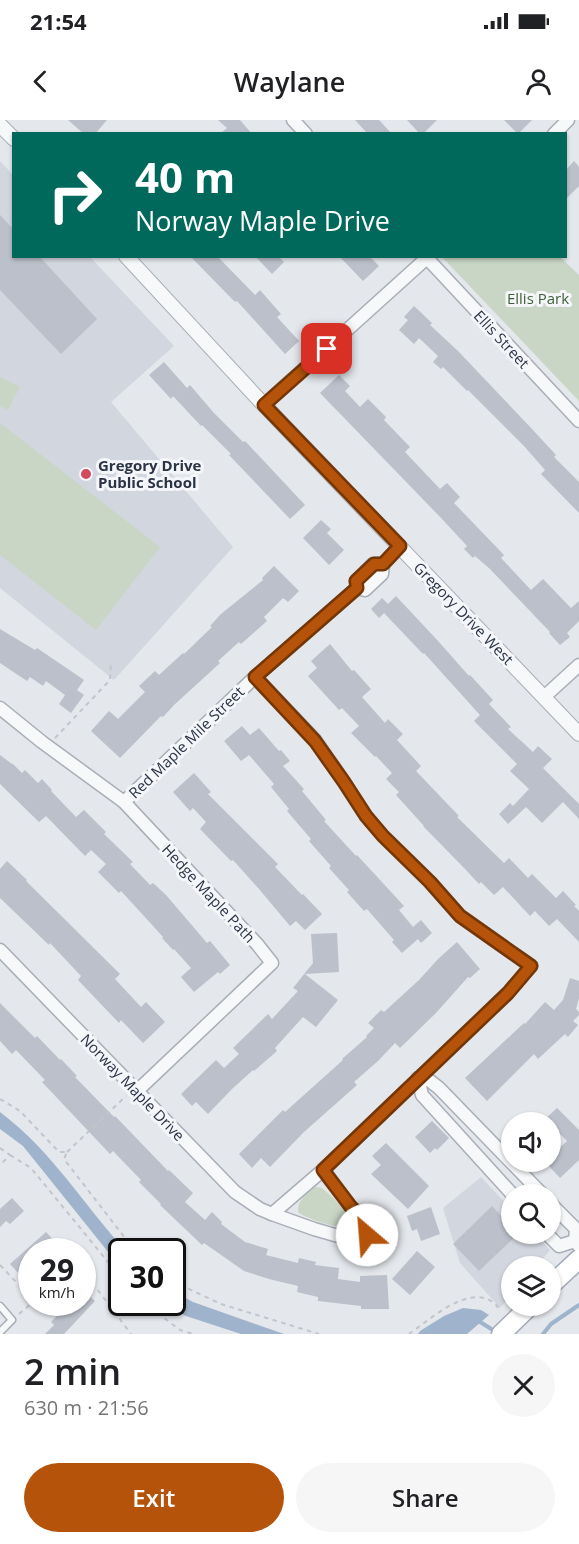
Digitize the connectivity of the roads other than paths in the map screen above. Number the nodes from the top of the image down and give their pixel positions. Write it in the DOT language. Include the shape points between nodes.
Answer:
graph roads {
  1 [pos="293,120"];
  2 [pos="568,120"];
  3 [pos="0,125"];
  4 [pos="304,132"];
  5 [pos="556,132"];
  6 [pos="12,137"];
  7 [pos="128,258"];
  8 [pos="426,258"];
  9 [pos="428,258"];
  10 [pos="264,405"];
  11 [pos="579,421"];
  12 [pos="400,546"];
  13 [pos="579,665"];
  14 [pos="255,677"];
  15 [pos="544,697"];
  16 [pos="0,708"];
  17 [pos="579,734"];
  18 [pos="124,802"];
  19 [pos="0,950"];
  20 [pos="418,1078"];
  21 [pos="136,1090"];
  22 [pos="323,1170"];
  23 [pos="503,1184"];
  24 [pos="532,1184"];
  25 [pos="272,1214"];
  26 [pos="561,1214"];
  27 [pos="556,1244"];
  28 [pos="578,1248"];
  29 [pos="561,1271"];
  30 [pos="0,1306"];
  31 [pos="520,1316"];
  32 [pos="506,1330"];
  33 [pos="0,1332"];
  1 -- 4 [label="street"];
  2 -- 5 [label="street"];
  3 -- 6 [label="street"];
  7 -- 10 [label="street, Gregory Drive West"];
  8 -- 10 [label="street"];
  9 -- 11 [label="street, Ellis Street"];
  10 -- 12 [label="street, Gregory Drive West"];
  12 -- 14 [label="street, Red Maple Mile Street" via="383,564 382,574 364,590 357,588"];
  12 -- 15 [label="street, Gregory Drive West"];
  13 -- 15 [label="street"];
  14 -- 18 [label="street, Red Maple Mile Street"];
  14 -- 20 [label="street" via="315,741 383,836 460,916 531,966"];
  15 -- 17 [label="street, Gregory Drive West"];
  16 -- 18 [label="street, Hedge Maple Path"];
  18 -- 21 [label="street, Hedge Maple Path" via="272,963"];
  19 -- 21 [label="street, Norway Maple Drive"];
  20 -- 22 [label="street"];
  20 -- 23 [label="street" via="422,1095"];
  20 -- 24 [label="street" via="430,1080 439,1088"];
  21 -- 25 [label="street, Norway Maple Drive" via="235,1192"];
  22 -- 25 [label="street"];
  22 -- 25 [label="street, Norway Maple Drive" via="363,1218 367,1235 352,1240"];
  26 -- 28 [label="street" via="576,1229"];
  27 -- 28 [label="street"];
  28 -- 29 [label="main road"];
  30 -- 33 [label="lane" via="12,1320"];
  31 -- 32 [label="main road"];
}
